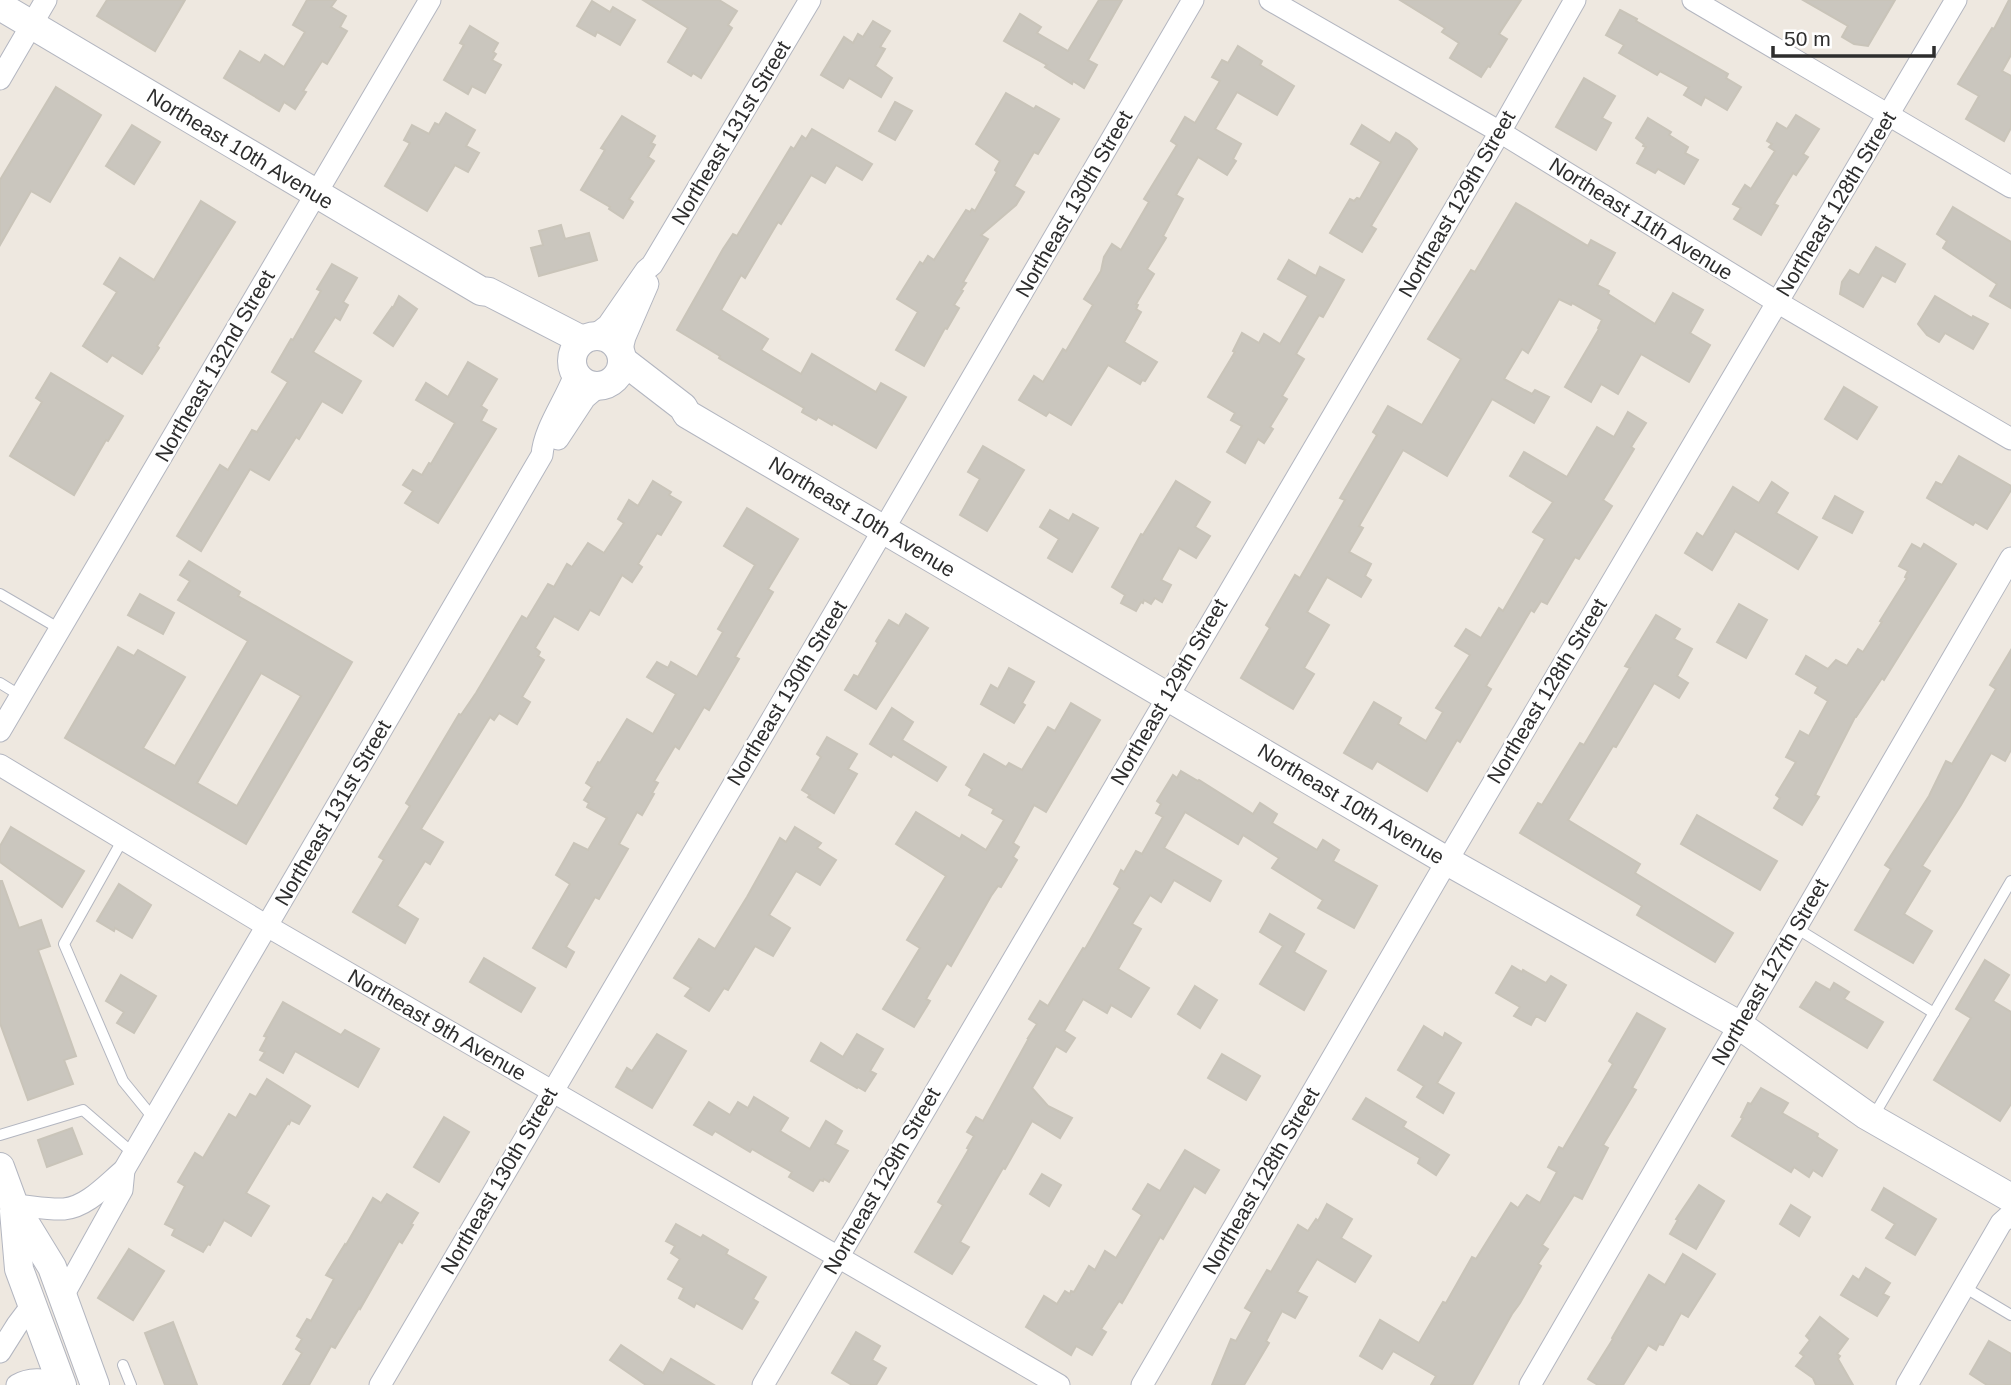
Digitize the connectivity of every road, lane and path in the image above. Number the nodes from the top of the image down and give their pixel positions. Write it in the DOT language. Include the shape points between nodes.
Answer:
graph roads {
  1 [pos="46,0"];
  2 [pos="430,0"];
  3 [pos="810,0"];
  4 [pos="1193,0"];
  5 [pos="1270,0"];
  6 [pos="1575,0"];
  7 [pos="1693,0"];
  8 [pos="1956,0"];
  9 [pos="0,6"];
  10 [pos="31,24"];
  11 [pos="0,79"];
  12 [pos="1889,116"];
  13 [pos="1500,132"];
  14 [pos="2011,187"];
  15 [pos="316,194"];
  16 [pos="652,265"];
  17 [pos="1777,302"];
  18 [pos="597,362"];
  19 [pos="2011,439"];
  20 [pos="883,530"];
  21 [pos="2011,558"];
  22 [pos="0,594"];
  23 [pos="60,629"];
  24 [pos="0,683"];
  25 [pos="1167,695"];
  26 [pos="21,696"];
  27 [pos="0,732"];
  28 [pos="0,765"];
  29 [pos="123,839"];
  30 [pos="1447,861"];
  31 [pos="2011,881"];
  32 [pos="267,926"];
  33 [pos="1796,928"];
  34 [pos="1934,1013"];
  35 [pos="1740,1025"];
  36 [pos="552,1091"];
  37 [pos="1872,1118"];
  38 [pos="154,1119"];
  39 [pos="0,1135"];
  40 [pos="129,1162"];
  41 [pos="0,1167"];
  42 [pos="2011,1198"];
  43 [pos="14,1205"];
  44 [pos="2011,1214"];
  45 [pos="838,1256"];
  46 [pos="1964,1287"];
  47 [pos="63,1296"];
  48 [pos="32,1305"];
  49 [pos="2011,1315"];
  50 [pos="0,1352"];
  51 [pos="123,1365"];
  52 [pos="61,1383"];
  53 [pos="127,1384"];
  54 [pos="17,1385"];
  55 [pos="95,1385"];
  56 [pos="380,1385"];
  57 [pos="764,1385"];
  58 [pos="1059,1385"];
  59 [pos="1142,1385"];
  60 [pos="1530,1385"];
  61 [pos="1907,1385"];
  1 -- 10 [label="street"];
  2 -- 15 [label="street, Northeast 132nd Street"];
  3 -- 16 [label="street, Northeast 131st Street"];
  4 -- 20 [label="street, Northeast 130th Street"];
  5 -- 13 [label="street, Northeast 11th Avenue"];
  6 -- 13 [label="street, Northeast 129th Street"];
  7 -- 12 [label="street"];
  8 -- 12 [label="street, Northeast 128th Street"];
  9 -- 10 [label="street, Northeast 10th Avenue"];
  10 -- 11 [label="street"];
  10 -- 15 [label="street, Northeast 10th Avenue"];
  12 -- 14 [label="street"];
  12 -- 17 [label="street, Northeast 128th Street"];
  13 -- 17 [label="street, Northeast 11th Avenue"];
  13 -- 25 [label="street, Northeast 129th Street"];
  15 -- 18 [label="street, Northeast 10th Avenue" via="481,292 489,292"];
  15 -- 23 [label="street, Northeast 132nd Street"];
  16 -- 18 [label="street, Northeast 131st Street" via="608,325"];
  16 -- 18 [label="street, Northeast 131st Street" via="653,274 625,337"];
  17 -- 19 [label="street, Northeast 11th Avenue"];
  17 -- 30 [label="street, Northeast 128th Street"];
  18 -- 20 [label="street, Northeast 10th Avenue"];
  18 -- 32 [label="street, Northeast 131st Street" via="568,393 542,455"];
  20 -- 25 [label="street, Northeast 10th Avenue"];
  20 -- 36 [label="street, Northeast 130th Street"];
  21 -- 33 [label="street, Northeast 127th Street"];
  22 -- 23 [label="lane"];
  23 -- 26 [label="street, Northeast 132nd Street"];
  24 -- 26 [label="lane"];
  25 -- 30 [label="street, Northeast 10th Avenue"];
  25 -- 45 [label="street, Northeast 129th Street"];
  26 -- 27 [label="street, Northeast 132nd Street"];
  28 -- 29 [label="street, Northeast 9th Avenue"];
  29 -- 32 [label="street, Northeast 9th Avenue"];
  29 -- 38 [label="lane" via="64,943 123,1081"];
  30 -- 35 [label="street, Northeast 10th Avenue"];
  30 -- 59 [label="street, Northeast 128th Street"];
  31 -- 34 [label="lane"];
  32 -- 36 [label="street, Northeast 9th Avenue"];
  32 -- 38 [label="street, Northeast 131st Street"];
  33 -- 34 [label="lane"];
  33 -- 35 [label="street, Northeast 127th Street"];
  34 -- 37 [label="lane"];
  35 -- 37 [label="street, Northeast 10th Avenue"];
  35 -- 60 [label="street, Northeast 127th Street"];
  36 -- 45 [label="street, Northeast 9th Avenue"];
  36 -- 56 [label="street, Northeast 130th Street"];
  37 -- 42 [label="street, Northeast 10th Avenue"];
  38 -- 40 [label="street, Northeast 131st Street"];
  39 -- 40 [label="lane" via="83,1110"];
  40 -- 43 [label="street, Northeast 131st Street" via="91,1198 73,1207"];
  40 -- 47 [label="street, Northeast 131st Street" via="122,1190"];
  41 -- 43 [label="street"];
  43 -- 47 [label="street" via="52,1267"];
  43 -- 48 [label="street" via="19,1269"];
  44 -- 46 [label="street" via="2001,1223"];
  45 -- 57 [label="street, Northeast 129th Street"];
  45 -- 58 [label="street, Northeast 9th Avenue"];
  46 -- 49 [label="lane"];
  46 -- 61 [label="street"];
  47 -- 55 [label="street"];
  48 -- 50 [label="street"];
  48 -- 52 [label="street"];
  51 -- 53 [label="lane"];
  52 -- 54 [label="street" via="37,1379"];
}
